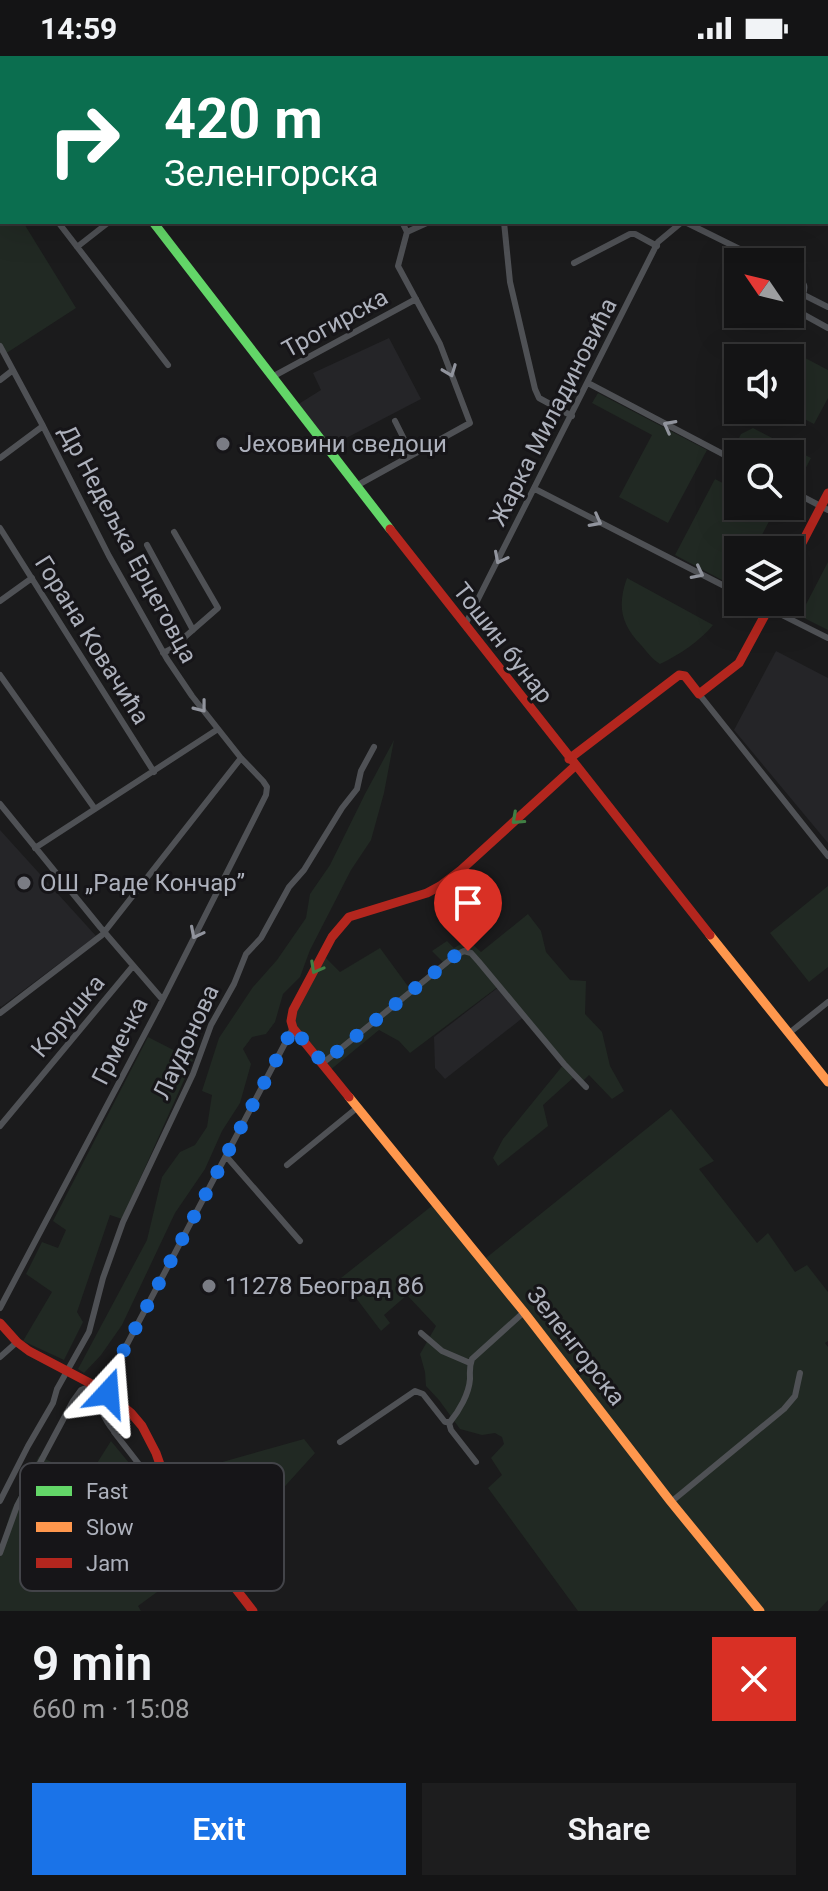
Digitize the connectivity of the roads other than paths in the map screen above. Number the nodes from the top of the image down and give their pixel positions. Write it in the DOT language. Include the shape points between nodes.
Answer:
graph roads {
  1 [pos="60,224"];
  2 [pos="106,224"];
  3 [pos="155,224"];
  4 [pos="403,224"];
  5 [pos="425,224"];
  6 [pos="504,224"];
  7 [pos="681,224"];
  8 [pos="688,224"];
  9 [pos="407,232"];
  10 [pos="657,246"];
  11 [pos="77,247"];
  12 [pos="737,248"];
  13 [pos="574,263"];
  14 [pos="804,295"];
  15 [pos="416,299"];
  16 [pos="828,307"];
  17 [pos="804,315"];
  18 [pos="828,328"];
  19 [pos="0,346"];
  20 [pos="168,365"];
  21 [pos="13,370"];
  22 [pos="272,377"];
  23 [pos="0,380"];
  24 [pos="588,383"];
  25 [pos="550,404"];
  26 [pos="559,409"];
  27 [pos="572,416"];
  28 [pos="395,421"];
  29 [pos="43,426"];
  30 [pos="412,455"];
  31 [pos="724,455"];
  32 [pos="0,458"];
  33 [pos="356,486"];
  34 [pos="535,489"];
  35 [pos="828,493"];
  36 [pos="804,497"];
  37 [pos="824,508"];
  38 [pos="0,528"];
  39 [pos="174,532"];
  40 [pos="804,542"];
  41 [pos="147,545"];
  42 [pos="32,578"];
  43 [pos="724,586"];
  44 [pos="0,601"];
  45 [pos="764,616"];
  46 [pos="789,616"];
  47 [pos="464,626"];
  48 [pos="193,630"];
  49 [pos="828,638"];
  50 [pos="163,653"];
  51 [pos="0,675"];
  52 [pos="699,694"];
  53 [pos="218,729"];
  54 [pos="374,747"];
  55 [pos="241,758"];
  56 [pos="572,763"];
  57 [pos="154,772"];
  58 [pos="267,787"];
  59 [pos="0,804"];
  60 [pos="95,809"];
  61 [pos="35,848"];
  62 [pos="828,856"];
  63 [pos="105,933"];
  64 [pos="133,966"];
  65 [pos="162,999"];
  66 [pos="828,1002"];
  67 [pos="0,1013"];
  68 [pos="293,1028"];
  69 [pos="788,1034"];
  70 [pos="323,1063"];
  71 [pos="825,1074"];
  72 [pos="586,1087"];
  73 [pos="358,1107"];
  74 [pos="0,1126"];
  75 [pos="226,1156"];
  76 [pos="287,1165"];
  77 [pos="300,1241"];
  78 [pos="0,1308"];
  79 [pos="524,1312"];
  80 [pos="0,1323"];
  81 [pos="421,1333"];
  82 [pos="17,1342"];
  83 [pos="0,1357"];
  84 [pos="470,1363"];
  85 [pos="800,1373"];
  86 [pos="103,1390"];
  87 [pos="131,1413"];
  88 [pos="449,1423"];
  89 [pos="113,1430"];
  90 [pos="340,1442"];
  91 [pos="476,1462"];
  92 [pos="40,1463"];
  93 [pos="136,1463"];
  94 [pos="160,1463"];
  95 [pos="20,1500"];
  96 [pos="0,1501"];
  97 [pos="671,1502"];
  98 [pos="0,1553"];
  99 [pos="237,1591"];
  100 [pos="253,1611"];
  101 [pos="760,1611"];
  1 -- 11 [label="street"];
  2 -- 11 [label="street"];
  3 -- 22 [label="street, Тошин бунар"];
  4 -- 9 [label="street"];
  5 -- 9 [label="street"];
  6 -- 25 [label="street" via="510,282 535,389"];
  7 -- 10 [label="street, Жарка Миладиновића"];
  8 -- 12 [label="street"];
  9 -- 15 [label="street" via="398,266"];
  10 -- 13 [label="street" via="630,234"];
  10 -- 24 [label="street, Жарка Миладиновића"];
  11 -- 20 [label="street"];
  14 -- 16 [label="street"];
  15 -- 22 [label="street, Трогирска"];
  15 -- 30 [label="street, one-way" via="440,344 470,423"];
  17 -- 18 [label="street"];
  19 -- 21 [label="street, Др Недељка Ерцеговца"];
  21 -- 23 [label="street"];
  21 -- 29 [label="street, Др Недељка Ерцеговца"];
  22 -- 33 [label="street, Тошин бунар"];
  24 -- 27 [label="street, Жарка Миладиновића"];
  31 -- 24 [label="street, one-way"];
  26 -- 27 [label="street"];
  27 -- 34 [label="street, Жарка Миладиновића"];
  28 -- 30 [label="street"];
  29 -- 32 [label="street"];
  29 -- 50 [label="street, Др Недељка Ерцеговца"];
  30 -- 33 [label="street"];
  33 -- 47 [label="street, Тошин бунар"];
  34 -- 43 [label="street, one-way"];
  34 -- 47 [label="street, Жарка Миладиновића, one-way"];
  35 -- 37 [label="street"];
  36 -- 37 [label="street"];
  37 -- 40 [label="street"];
  38 -- 42 [label="street, Горана Ковачића"];
  39 -- 48 [label="street" via="218,608"];
  41 -- 48 [label="street"];
  42 -- 44 [label="street"];
  42 -- 57 [label="street, Горана Ковачића"];
  45 -- 52 [label="street" via="739,663"];
  46 -- 49 [label="street"];
  47 -- 56 [label="street, Тошин бунар"];
  48 -- 50 [label="street"];
  50 -- 53 [label="street, Др Недељка Ерцеговца, one-way"];
  51 -- 60 [label="street"];
  52 -- 56 [label="street" via="679,675"];
  52 -- 62 [label="street"];
  53 -- 55 [label="street, Др Недељка Ерцеговца"];
  53 -- 57 [label="street"];
  54 -- 96 [label="street, Лаудонова" via="357,789 246,954 123,1222 92,1323"];
  55 -- 58 [label="street, Др Недељка Ерцеговца"];
  55 -- 63 [label="street"];
  56 -- 68 [label="street, one-way" via="440,886 349,917 332,937 293,1010"];
  56 -- 69 [label="street, Тошин бунар"];
  57 -- 60 [label="street"];
  58 -- 65 [label="street, Грмечка, one-way"];
  59 -- 61 [label="street"];
  60 -- 61 [label="street"];
  61 -- 63 [label="street"];
  63 -- 64 [label="street"];
  63 -- 67 [label="street"];
  64 -- 65 [label="street"];
  64 -- 74 [label="street, Корушка"];
  65 -- 78 [label="street, Грмечка"];
  66 -- 69 [label="street"];
  68 -- 70 [label="street, Зеленгорска"];
  68 -- 75 [label="street"];
  69 -- 71 [label="street, Тошин бунар"];
  70 -- 72 [label="street" via="464,951"];
  70 -- 73 [label="street, Зеленгорска"];
  73 -- 76 [label="street"];
  73 -- 79 [label="street, Зеленгорска"];
  75 -- 77 [label="street"];
  75 -- 86 [label="street"];
  79 -- 84 [label="street"];
  79 -- 97 [label="street, Зеленгорска"];
  80 -- 82 [label="street"];
  81 -- 84 [label="street" via="442,1351"];
  82 -- 83 [label="street"];
  82 -- 86 [label="street"];
  84 -- 88 [label="street" via="466,1395"];
  85 -- 97 [label="street" via="798,1390 784,1409"];
  86 -- 87 [label="street"];
  87 -- 89 [label="street"];
  87 -- 94 [label="street"];
  88 -- 90 [label="street" via="415,1391"];
  88 -- 91 [label="street"];
  89 -- 92 [label="street" via="93,1393 81,1390"];
  89 -- 93 [label="street"];
  95 -- 98 [label="street"];
  97 -- 101 [label="street, Зеленгорска"];
  99 -- 100 [label="street"];
}
